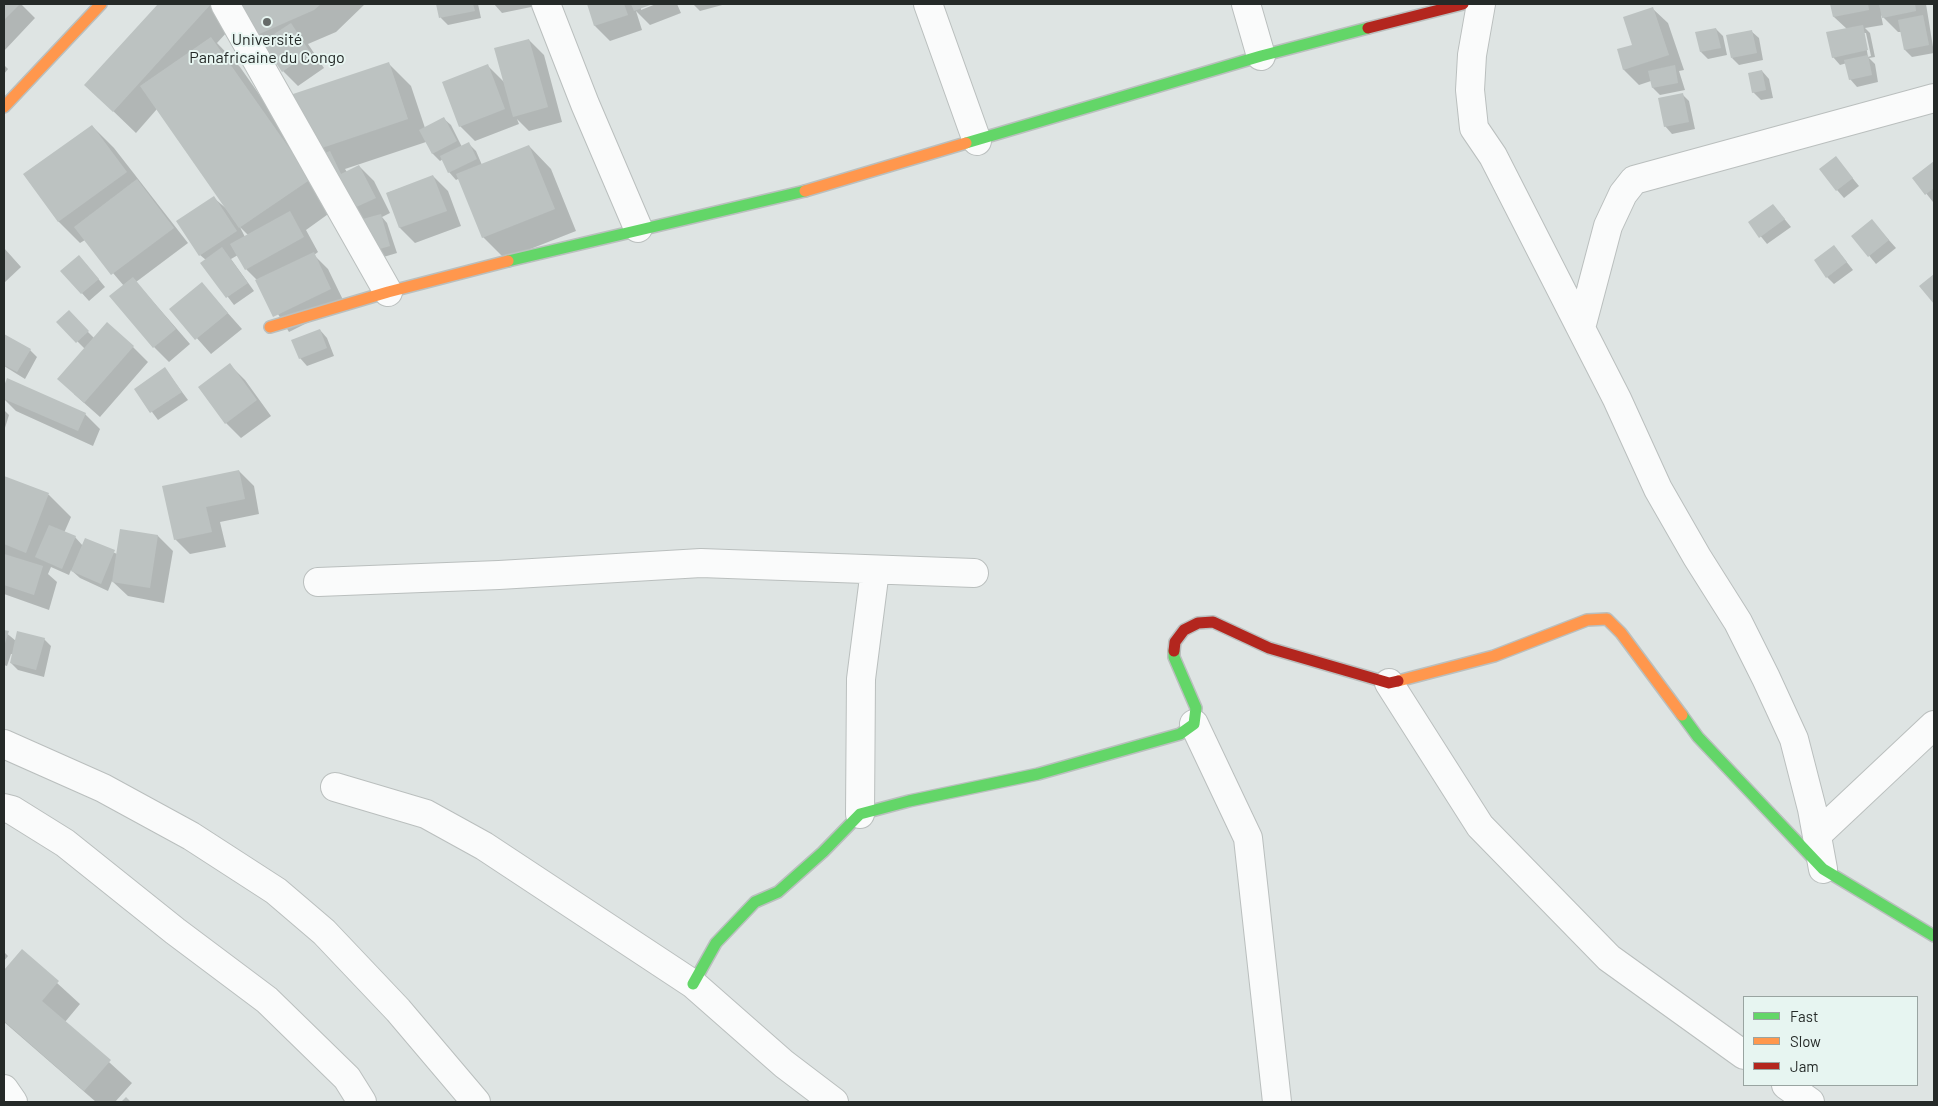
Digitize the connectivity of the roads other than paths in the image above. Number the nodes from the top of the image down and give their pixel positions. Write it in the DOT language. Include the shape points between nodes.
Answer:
graph roads {
  1 [pos="101,4"];
  2 [pos="224,4"];
  3 [pos="546,4"];
  4 [pos="928,4"];
  5 [pos="1246,4"];
  6 [pos="1463,4"];
  7 [pos="1481,4"];
  8 [pos="1261,56"];
  9 [pos="1928,106"];
  10 [pos="4,107"];
  11 [pos="977,141"];
  12 [pos="638,228"];
  13 [pos="388,292"];
  14 [pos="270,327"];
  15 [pos="1581,328"];
  16 [pos="875,570"];
  17 [pos="974,573"];
  18 [pos="318,582"];
  19 [pos="1389,683"];
  20 [pos="1194,724"];
  21 [pos="1934,725"];
  22 [pos="4,744"];
  23 [pos="335,787"];
  24 [pos="4,808"];
  25 [pos="860,814"];
  26 [pos="1817,835"];
  27 [pos="1823,869"];
  28 [pos="1934,936"];
  29 [pos="693,984"];
  30 [pos="1743,1054"];
  31 [pos="1787,1086"];
  32 [pos="4,1089"];
  33 [pos="13,1102"];
  34 [pos="362,1102"];
  35 [pos="476,1102"];
  36 [pos="834,1102"];
  37 [pos="1277,1102"];
  38 [pos="1810,1102"];
  1 -- 10 [label="main road"];
  2 -- 13 [label="street"];
  3 -- 12 [label="street"];
  4 -- 11 [label="street"];
  5 -- 8 [label="street"];
  6 -- 8 [label="main road"];
  7 -- 15 [label="street" via="1470,90 1474,128 1493,156"];
  8 -- 11 [label="main road"];
  9 -- 15 [label="street" via="1634,180 1623,194 1608,226"];
  11 -- 12 [label="main road" via="794,194"];
  12 -- 13 [label="main road"];
  13 -- 14 [label="main road"];
  15 -- 26 [label="street" via="1658,489 1738,622 1766,678 1794,739"];
  16 -- 17 [label="street"];
  16 -- 18 [label="street" via="701,563"];
  16 -- 25 [label="street" via="861,679"];
  19 -- 20 [label="main road" via="1269,648 1213,622 1198,623 1184,630 1174,642 1174,657 1196,708"];
  19 -- 27 [label="main road" via="1494,656 1587,620 1607,618 1698,738"];
  19 -- 30 [label="street" via="1480,826 1610,958"];
  20 -- 25 [label="main road" via="1180,734 1038,774"];
  20 -- 37 [label="street" via="1248,838"];
  21 -- 26 [label="street"];
  22 -- 35 [label="street" via="120,798 190,836 276,891 324,932 398,1010"];
  23 -- 29 [label="street" via="426,814 484,846"];
  24 -- 34 [label="street" via="65,843 267,1000 347,1078"];
  25 -- 29 [label="main road" via="778,892 755,902 716,943"];
  26 -- 27 [label="street"];
  27 -- 28 [label="main road"];
  29 -- 36 [label="street" via="784,1064"];
  31 -- 38 [label="street"];
  32 -- 33 [label="street"];
}
